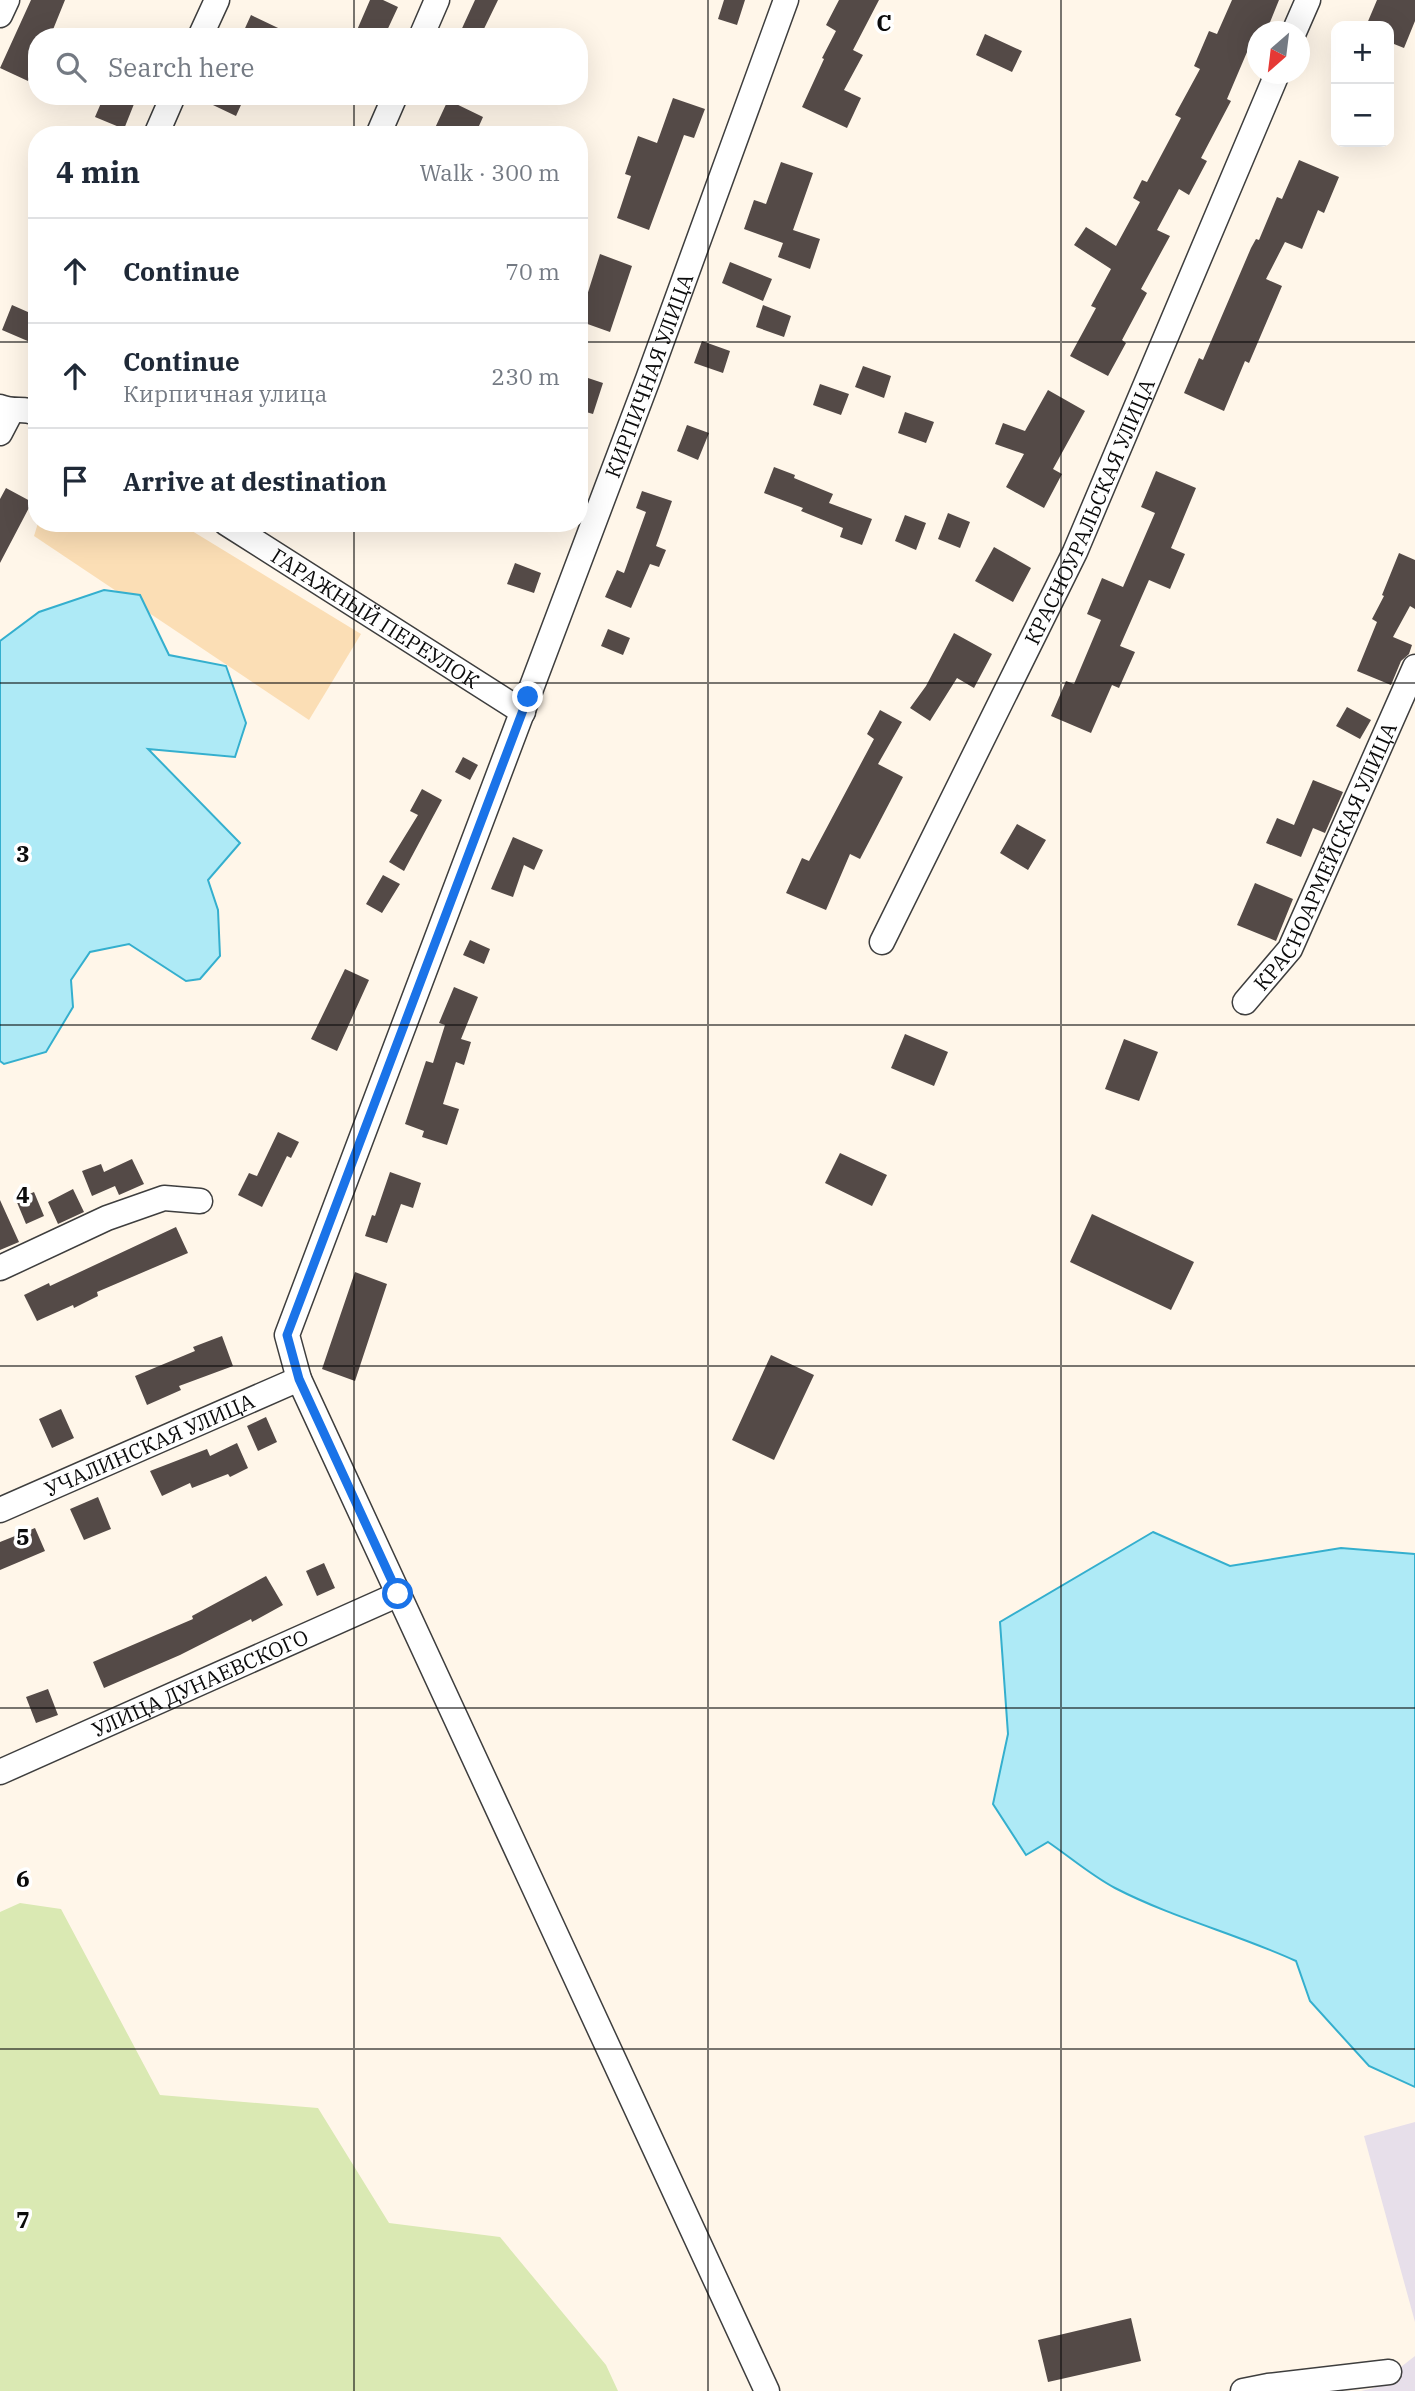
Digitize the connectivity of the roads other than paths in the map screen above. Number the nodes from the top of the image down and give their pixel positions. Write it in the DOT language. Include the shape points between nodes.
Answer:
graph roads {
  1 [pos="7,0"];
  2 [pos="217,0"];
  3 [pos="437,0"];
  4 [pos="786,0"];
  5 [pos="1308,0"];
  6 [pos="0,15"];
  7 [pos="1299,21"];
  8 [pos="204,28"];
  9 [pos="425,28"];
  10 [pos="1273,84"];
  11 [pos="169,105"];
  12 [pos="391,105"];
  13 [pos="160,126"];
  14 [pos="382,126"];
  15 [pos="240,532"];
  16 [pos="1415,667"];
  17 [pos="523,712"];
  18 [pos="882,942"];
  19 [pos="1245,1002"];
  20 [pos="200,1201"];
  21 [pos="0,1268"];
  22 [pos="299,1379"];
  23 [pos="0,1510"];
  24 [pos="398,1594"];
  25 [pos="0,1772"];
  26 [pos="1389,2372"];
  27 [pos="767,2391"];
  28 [pos="1243,2391"];
  1 -- 6 [label="street"];
  2 -- 8 [label="street"];
  3 -- 9 [label="street"];
  4 -- 17 [label="street, КИРПИЧНАЯ УЛИЦА"];
  5 -- 7 [label="street"];
  10 -- 18 [label="street, КРАСНОУРАЛЬСКАЯ УЛИЦА" via="1075,552"];
  11 -- 13 [label="street"];
  12 -- 14 [label="street"];
  15 -- 17 [label="street, ГАРАЖНЫЙ ПЕРЕУЛОК"];
  16 -- 19 [label="street, КРАСНОАРМЕЙСКАЯ УЛИЦА" via="1290,949"];
  17 -- 22 [label="street, КИРПИЧНАЯ УЛИЦА" via="287,1335"];
  20 -- 21 [label="street" via="164,1198 107,1218"];
  22 -- 23 [label="street, УЧАЛИНСКАЯ УЛИЦА"];
  22 -- 24 [label="street, КИРПИЧНАЯ УЛИЦА"];
  24 -- 25 [label="street, УЛИЦА ДУНАЕВСКОГО"];
  24 -- 27 [label="street, КИРПИЧНАЯ УЛИЦА"];
  26 -- 28 [label="street"];
}
